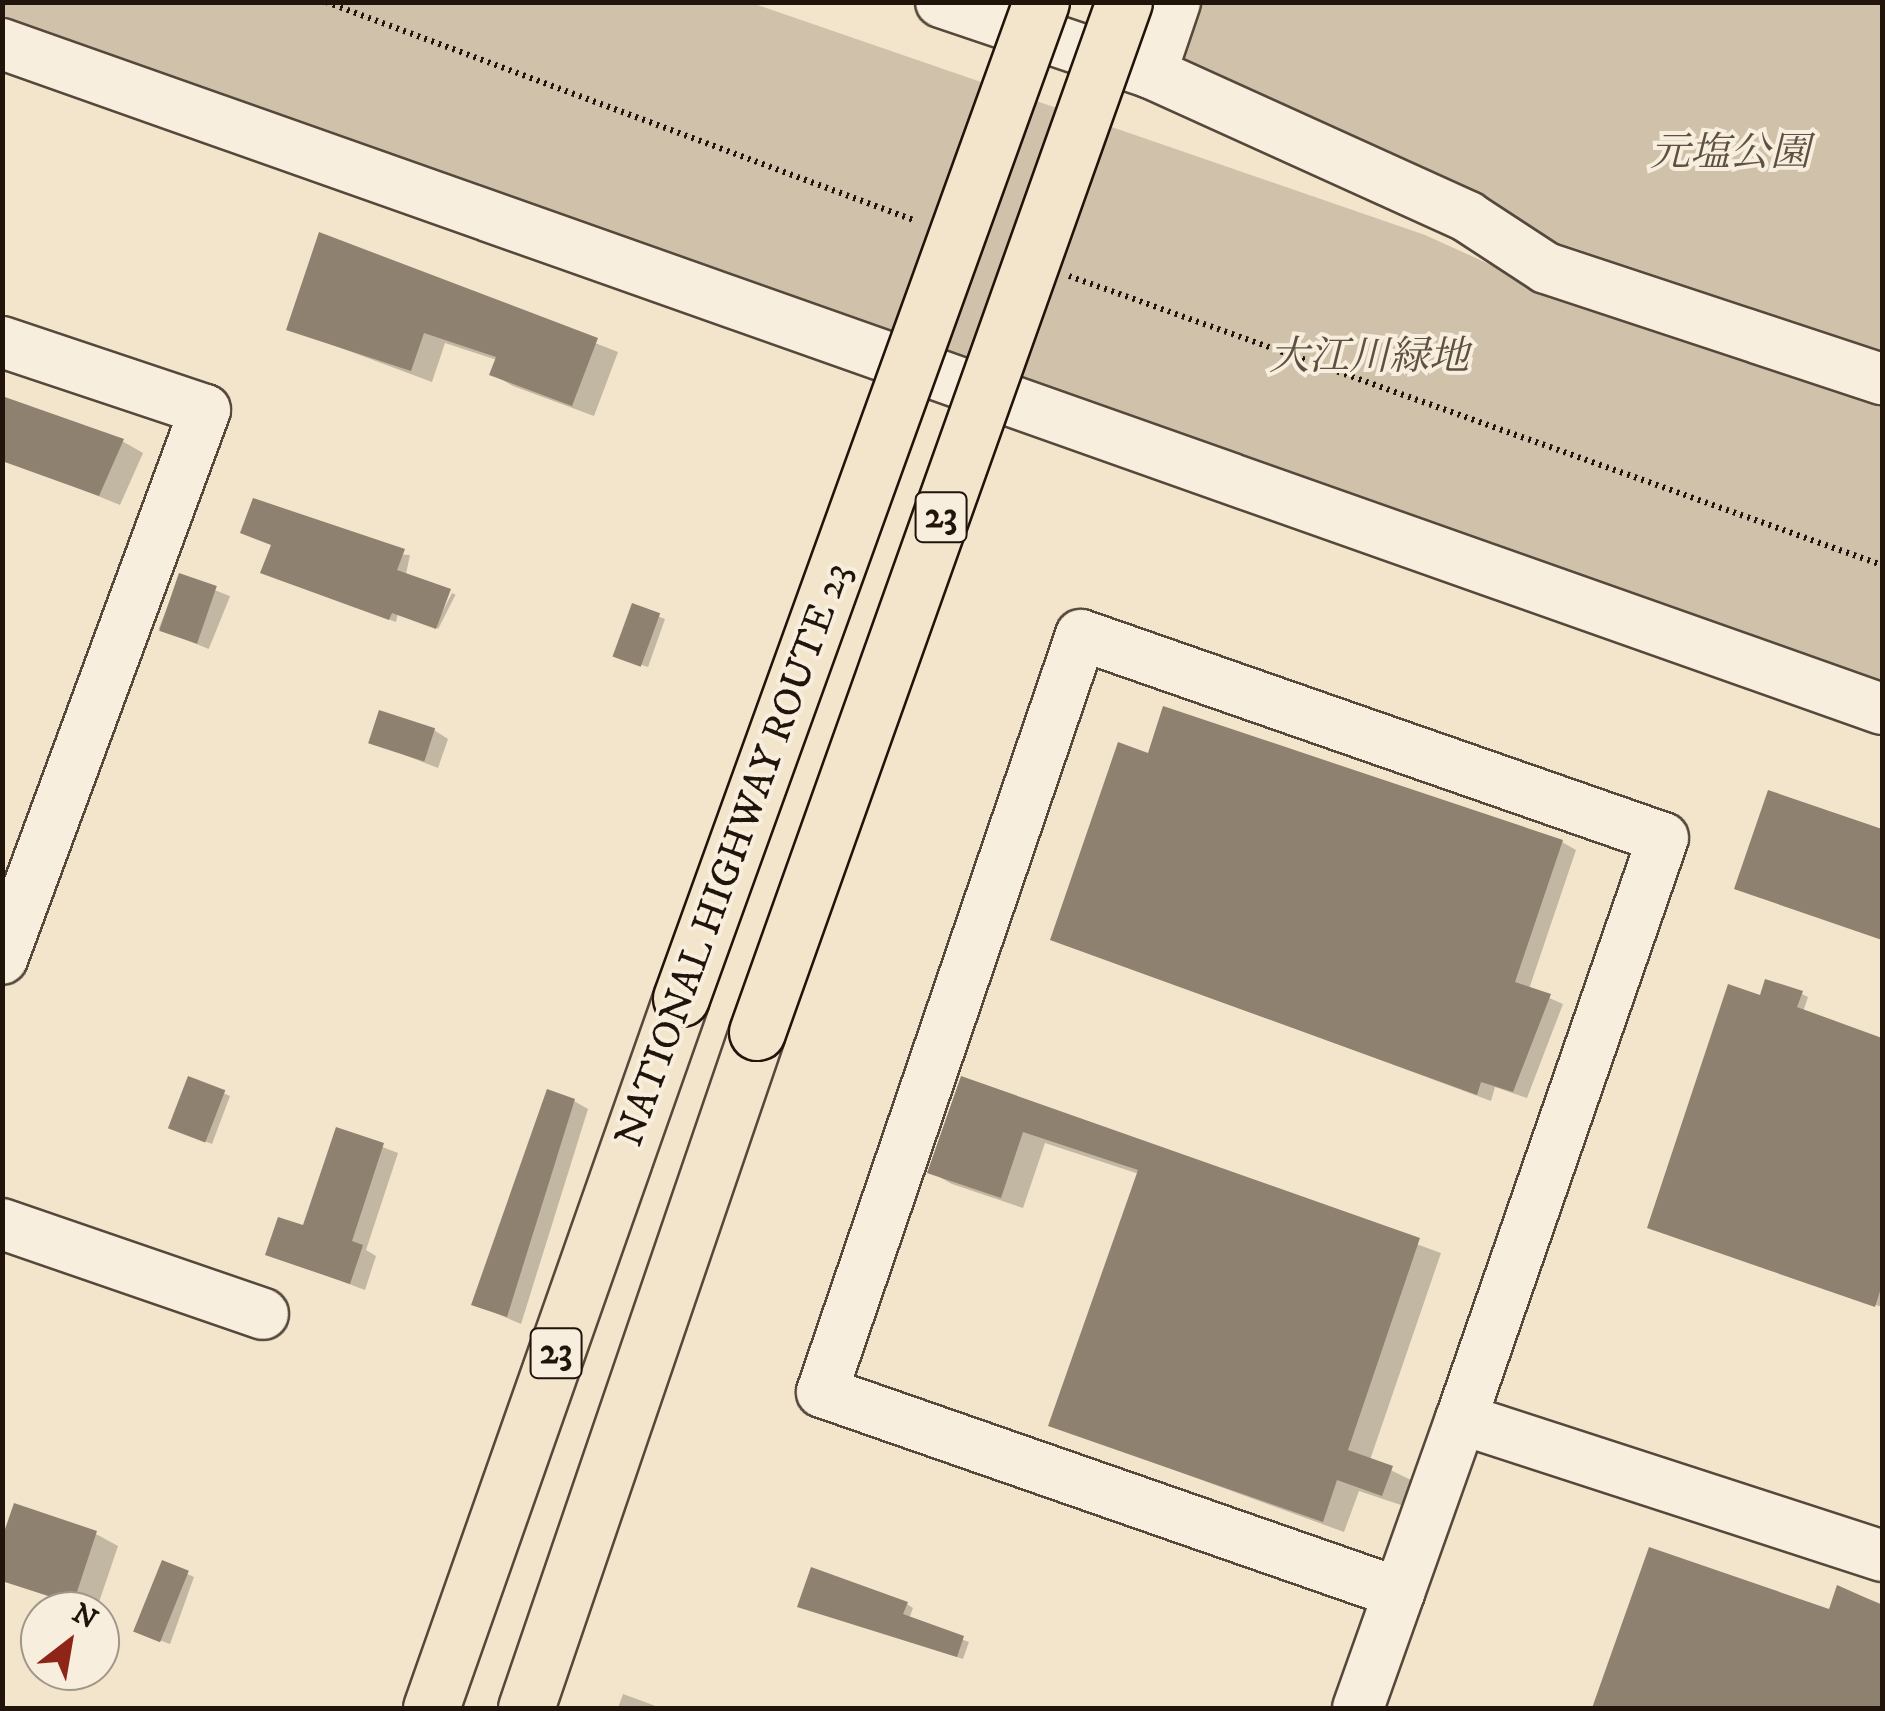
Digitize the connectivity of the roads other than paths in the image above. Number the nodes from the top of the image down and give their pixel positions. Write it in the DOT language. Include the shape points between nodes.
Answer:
graph roads {
  1 [pos="1042,2"];
  2 [pos="1124,2"];
  3 [pos="1175,2"];
  4 [pos="964,5"];
  5 [pos="2,44"];
  6 [pos="1151,73"];
  7 [pos="2,342"];
  8 [pos="1882,378"];
  9 [pos="1882,708"];
  10 [pos="2,960"];
  11 [pos="2,1224"];
  12 [pos="263,1314"];
  13 [pos="1461,1419"];
  14 [pos="1882,1556"];
  15 [pos="1399,1593"];
  16 [pos="431,1708"];
  17 [pos="526,1708"];
  18 [pos="1358,1708"];
  1 -- 16 [label="highway, NATIONAL HIGHWAY ROUTE 23 / 23, bridge"];
  2 -- 17 [label="highway, NATIONAL HIGHWAY ROUTE 23 / 23, bridge" via="757,1032"];
  3 -- 6 [label="street"];
  4 -- 6 [label="street"];
  5 -- 9 [label="street" via="808,334"];
  6 -- 8 [label="street" via="1468,218 1546,268"];
  7 -- 10 [label="street" via="205,410"];
  11 -- 12 [label="street"];
  13 -- 14 [label="street"];
  13 -- 15 [label="street"];
  13 -- 15 [label="street" via="1663,838 1081,635 822,1392"];
  15 -- 18 [label="street"];
}
